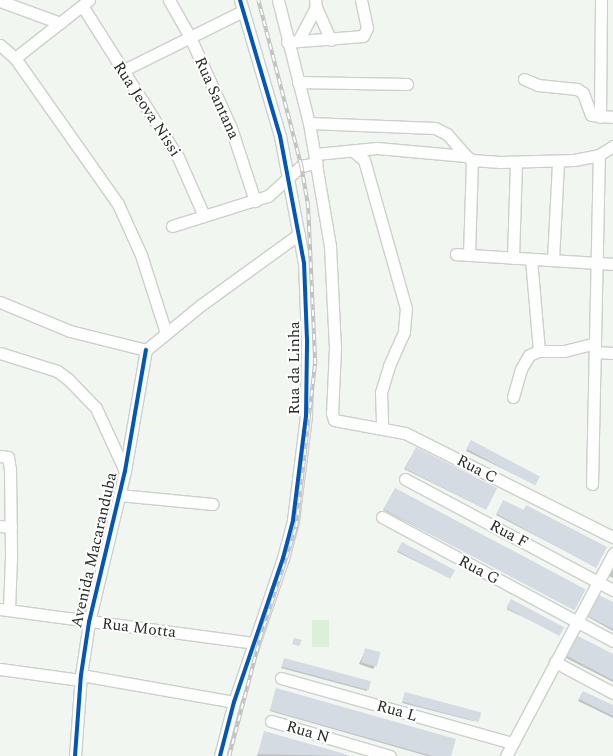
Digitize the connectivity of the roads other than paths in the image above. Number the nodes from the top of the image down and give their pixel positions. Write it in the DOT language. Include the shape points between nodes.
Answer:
graph roads {
  1 [pos="169,0"];
  2 [pos="240,0"];
  3 [pos="278,0"];
  4 [pos="361,0"];
  5 [pos="601,0"];
  6 [pos="0,1"];
  7 [pos="86,3"];
  8 [pos="316,3"];
  9 [pos="244,12"];
  10 [pos="60,23"];
  11 [pos="190,37"];
  12 [pos="331,40"];
  13 [pos="292,41"];
  14 [pos="0,45"];
  15 [pos="15,58"];
  16 [pos="122,70"];
  17 [pos="524,79"];
  18 [pos="298,82"];
  19 [pos="407,84"];
  20 [pos="600,117"];
  21 [pos="613,117"];
  22 [pos="309,123"];
  23 [pos="613,146"];
  24 [pos="353,151"];
  25 [pos="599,155"];
  26 [pos="317,158"];
  27 [pos="469,158"];
  28 [pos="558,162"];
  29 [pos="516,163"];
  30 [pos="288,176"];
  31 [pos="255,201"];
  32 [pos="204,216"];
  33 [pos="172,226"];
  34 [pos="299,234"];
  35 [pos="456,254"];
  36 [pos="470,255"];
  37 [pos="513,258"];
  38 [pos="531,259"];
  39 [pos="553,259"];
  40 [pos="597,263"];
  41 [pos="613,264"];
  42 [pos="0,302"];
  43 [pos="166,333"];
  44 [pos="595,347"];
  45 [pos="146,350"];
  46 [pos="539,351"];
  47 [pos="0,353"];
  48 [pos="613,353"];
  49 [pos="513,397"];
  50 [pos="382,429"];
  51 [pos="4,456"];
  52 [pos="125,471"];
  53 [pos="405,479"];
  54 [pos="592,484"];
  55 [pos="120,495"];
  56 [pos="213,504"];
  57 [pos="382,517"];
  58 [pos="6,527"];
  59 [pos="613,537"];
  60 [pos="613,554"];
  61 [pos="0,557"];
  62 [pos="11,557"];
  63 [pos="598,582"];
  64 [pos="613,590"];
  65 [pos="4,609"];
  66 [pos="89,622"];
  67 [pos="577,622"];
  68 [pos="613,641"];
  69 [pos="254,643"];
  70 [pos="555,662"];
  71 [pos="0,669"];
  72 [pos="81,678"];
  73 [pos="281,678"];
  74 [pos="613,693"];
  75 [pos="234,702"];
  76 [pos="271,721"];
  77 [pos="512,743"];
  78 [pos="75,756"];
  79 [pos="220,756"];
  80 [pos="390,756"];
  81 [pos="506,756"];
  1 -- 11 [label="street, Rua Santana"];
  2 -- 9 [label="street, Rua da Linha"];
  3 -- 13 [label="street"];
  4 -- 12 [label="street" via="366,34 355,38"];
  5 -- 20 [label="street"];
  6 -- 10 [label="street"];
  7 -- 10 [label="street"];
  7 -- 16 [label="street, Rua Jeova Nissi"];
  8 -- 12 [label="street"];
  8 -- 13 [label="street"];
  9 -- 11 [label="street"];
  9 -- 30 [label="street, Rua da Linha" via="277,124"];
  10 -- 15 [label="street"];
  11 -- 16 [label="street"];
  11 -- 31 [label="street, Rua Santana" via="231,128"];
  12 -- 13 [label="street"];
  13 -- 18 [label="street"];
  14 -- 15 [label="street"];
  15 -- 43 [label="street" via="118,204 142,255"];
  16 -- 32 [label="street, Rua Jeova Nissi" via="178,157"];
  17 -- 20 [label="street" via="543,86 576,89 584,93 592,115"];
  18 -- 19 [label="street"];
  18 -- 22 [label="street"];
  20 -- 21 [label="street"];
  22 -- 26 [label="street"];
  22 -- 27 [label="street" via="435,128 447,134"];
  23 -- 25 [label="street"];
  24 -- 26 [label="street"];
  24 -- 27 [label="street" via="390,148"];
  24 -- 50 [label="street" via="364,160 406,308 404,332 388,366 381,392"];
  25 -- 28 [label="street"];
  25 -- 40 [label="street"];
  26 -- 30 [label="street"];
  26 -- 50 [label="street, Rua C" via="332,267 335,348 332,413 334,420"];
  27 -- 29 [label="street"];
  27 -- 36 [label="street"];
  28 -- 29 [label="street"];
  28 -- 39 [label="street"];
  29 -- 37 [label="street"];
  30 -- 31 [label="street" via="274,192"];
  30 -- 34 [label="street, Rua da Linha"];
  31 -- 32 [label="street"];
  32 -- 33 [label="street"];
  34 -- 43 [label="street"];
  34 -- 69 [label="street, Rua da Linha" via="304,263 307,340 304,443 294,515"];
  35 -- 36 [label="street"];
  36 -- 37 [label="street"];
  37 -- 38 [label="street"];
  38 -- 39 [label="street"];
  38 -- 46 [label="street"];
  39 -- 40 [label="street"];
  40 -- 41 [label="street"];
  40 -- 44 [label="street"];
  42 -- 45 [label="street" via="70,331"];
  43 -- 45 [label="street"];
  44 -- 46 [label="street"];
  44 -- 48 [label="street"];
  44 -- 54 [label="street"];
  45 -- 52 [label="street, Avenida Macaranduba"];
  46 -- 49 [label="street" via="527,357"];
  47 -- 52 [label="street" via="57,371 68,379 96,408"];
  50 -- 59 [label="street, Rua C" via="405,433"];
  51 -- 58 [label="street"];
  52 -- 55 [label="street, Avenida Macaranduba"];
  53 -- 63 [label="street, Rua F"];
  55 -- 56 [label="street"];
  55 -- 66 [label="street, Avenida Macaranduba"];
  57 -- 67 [label="street, Rua G"];
  58 -- 62 [label="street"];
  60 -- 63 [label="street"];
  61 -- 62 [label="street"];
  62 -- 65 [label="street"];
  63 -- 64 [label="street, Rua F"];
  63 -- 67 [label="street"];
  65 -- 66 [label="street, Rua Motta"];
  66 -- 69 [label="street, Rua Motta"];
  66 -- 72 [label="street, Avenida Macaranduba"];
  67 -- 68 [label="street, Rua G"];
  67 -- 70 [label="street"];
  69 -- 75 [label="street, Rua da Linha"];
  70 -- 74 [label="street"];
  70 -- 77 [label="street"];
  71 -- 72 [label="street"];
  72 -- 75 [label="street"];
  72 -- 78 [label="street, Avenida Macaranduba"];
  73 -- 77 [label="street, Rua L"];
  75 -- 79 [label="street, Rua da Linha"];
  76 -- 80 [label="street, Rua N"];
  77 -- 81 [label="street"];
}
